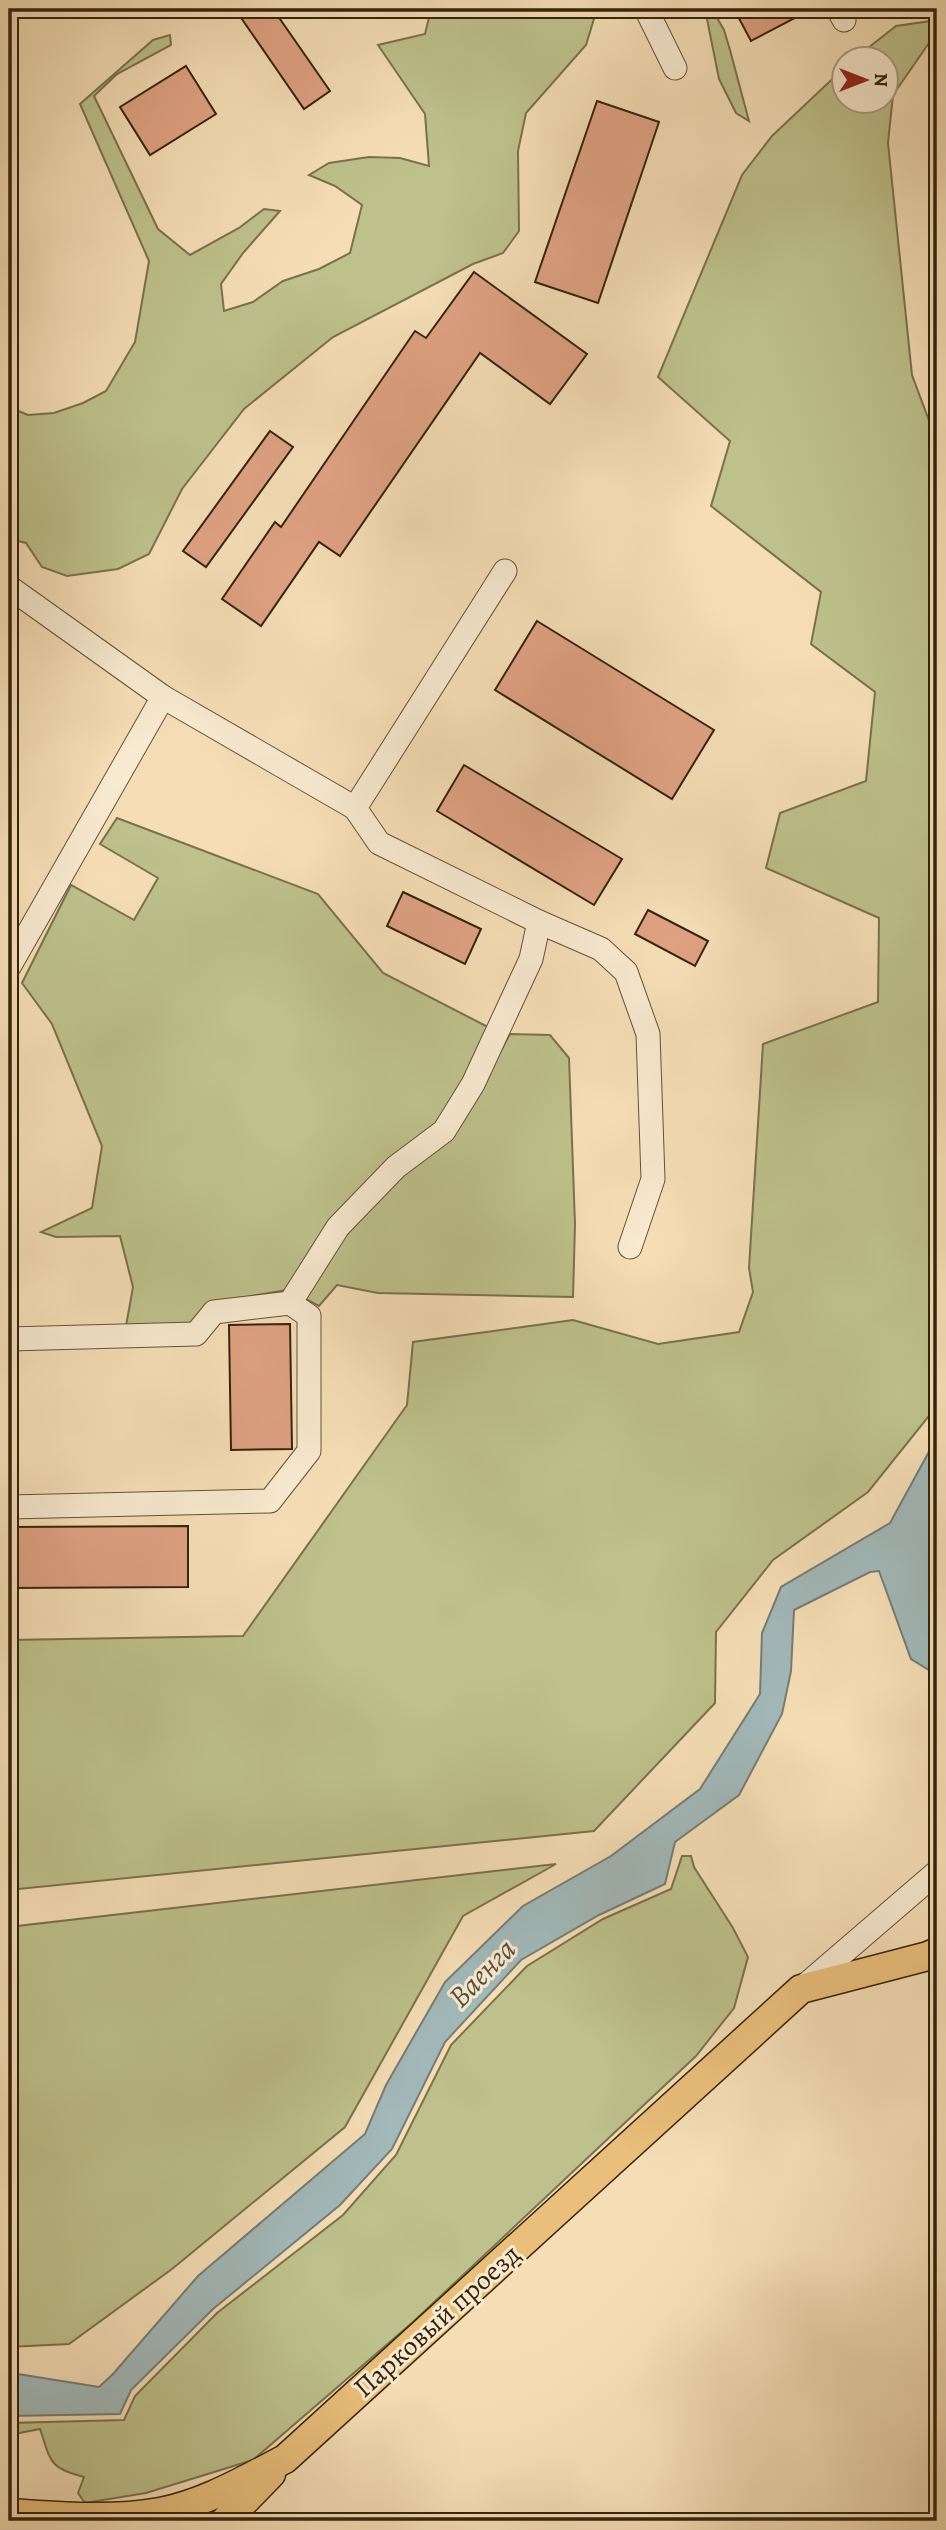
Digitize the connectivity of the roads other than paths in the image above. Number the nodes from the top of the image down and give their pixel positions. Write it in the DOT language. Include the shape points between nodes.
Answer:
graph roads {
  1 [pos="646,9"];
  2 [pos="675,68"];
  3 [pos="505,570"];
  4 [pos="9,586"];
  5 [pos="163,696"];
  6 [pos="355,808"];
  7 [pos="539,922"];
  8 [pos="9,967"];
  9 [pos="630,1247"];
  10 [pos="290,1303"];
  11 [pos="9,1339"];
  12 [pos="9,1507"];
  13 [pos="937,1872"];
  14 [pos="937,1952"];
  15 [pos="801,1989"];
  16 [pos="285,2459"];
  17 [pos="9,2513"];
  18 [pos="225,2521"];
  1 -- 2 [label="street"];
  3 -- 6 [label="street"];
  4 -- 5 [label="street"];
  5 -- 6 [label="street"];
  5 -- 8 [label="street"];
  6 -- 7 [label="street" via="379,843"];
  7 -- 9 [label="street" via="601,949 626,972 648,1034 653,1179"];
  7 -- 10 [label="street" via="531,959 473,1084 444,1131 396,1167 338,1227"];
  10 -- 11 [label="street" via="214,1312 196,1334"];
  10 -- 12 [label="street" via="309,1316 309,1451 270,1501"];
  13 -- 15 [label="street"];
  14 -- 15 [label="main road"];
  15 -- 16 [label="main road, Парковый проезд"];
  16 -- 17 [label="main road, Парковый проезд" via="214,2494 162,2512 93,2518"];
  16 -- 18 [label="main road"];
}
